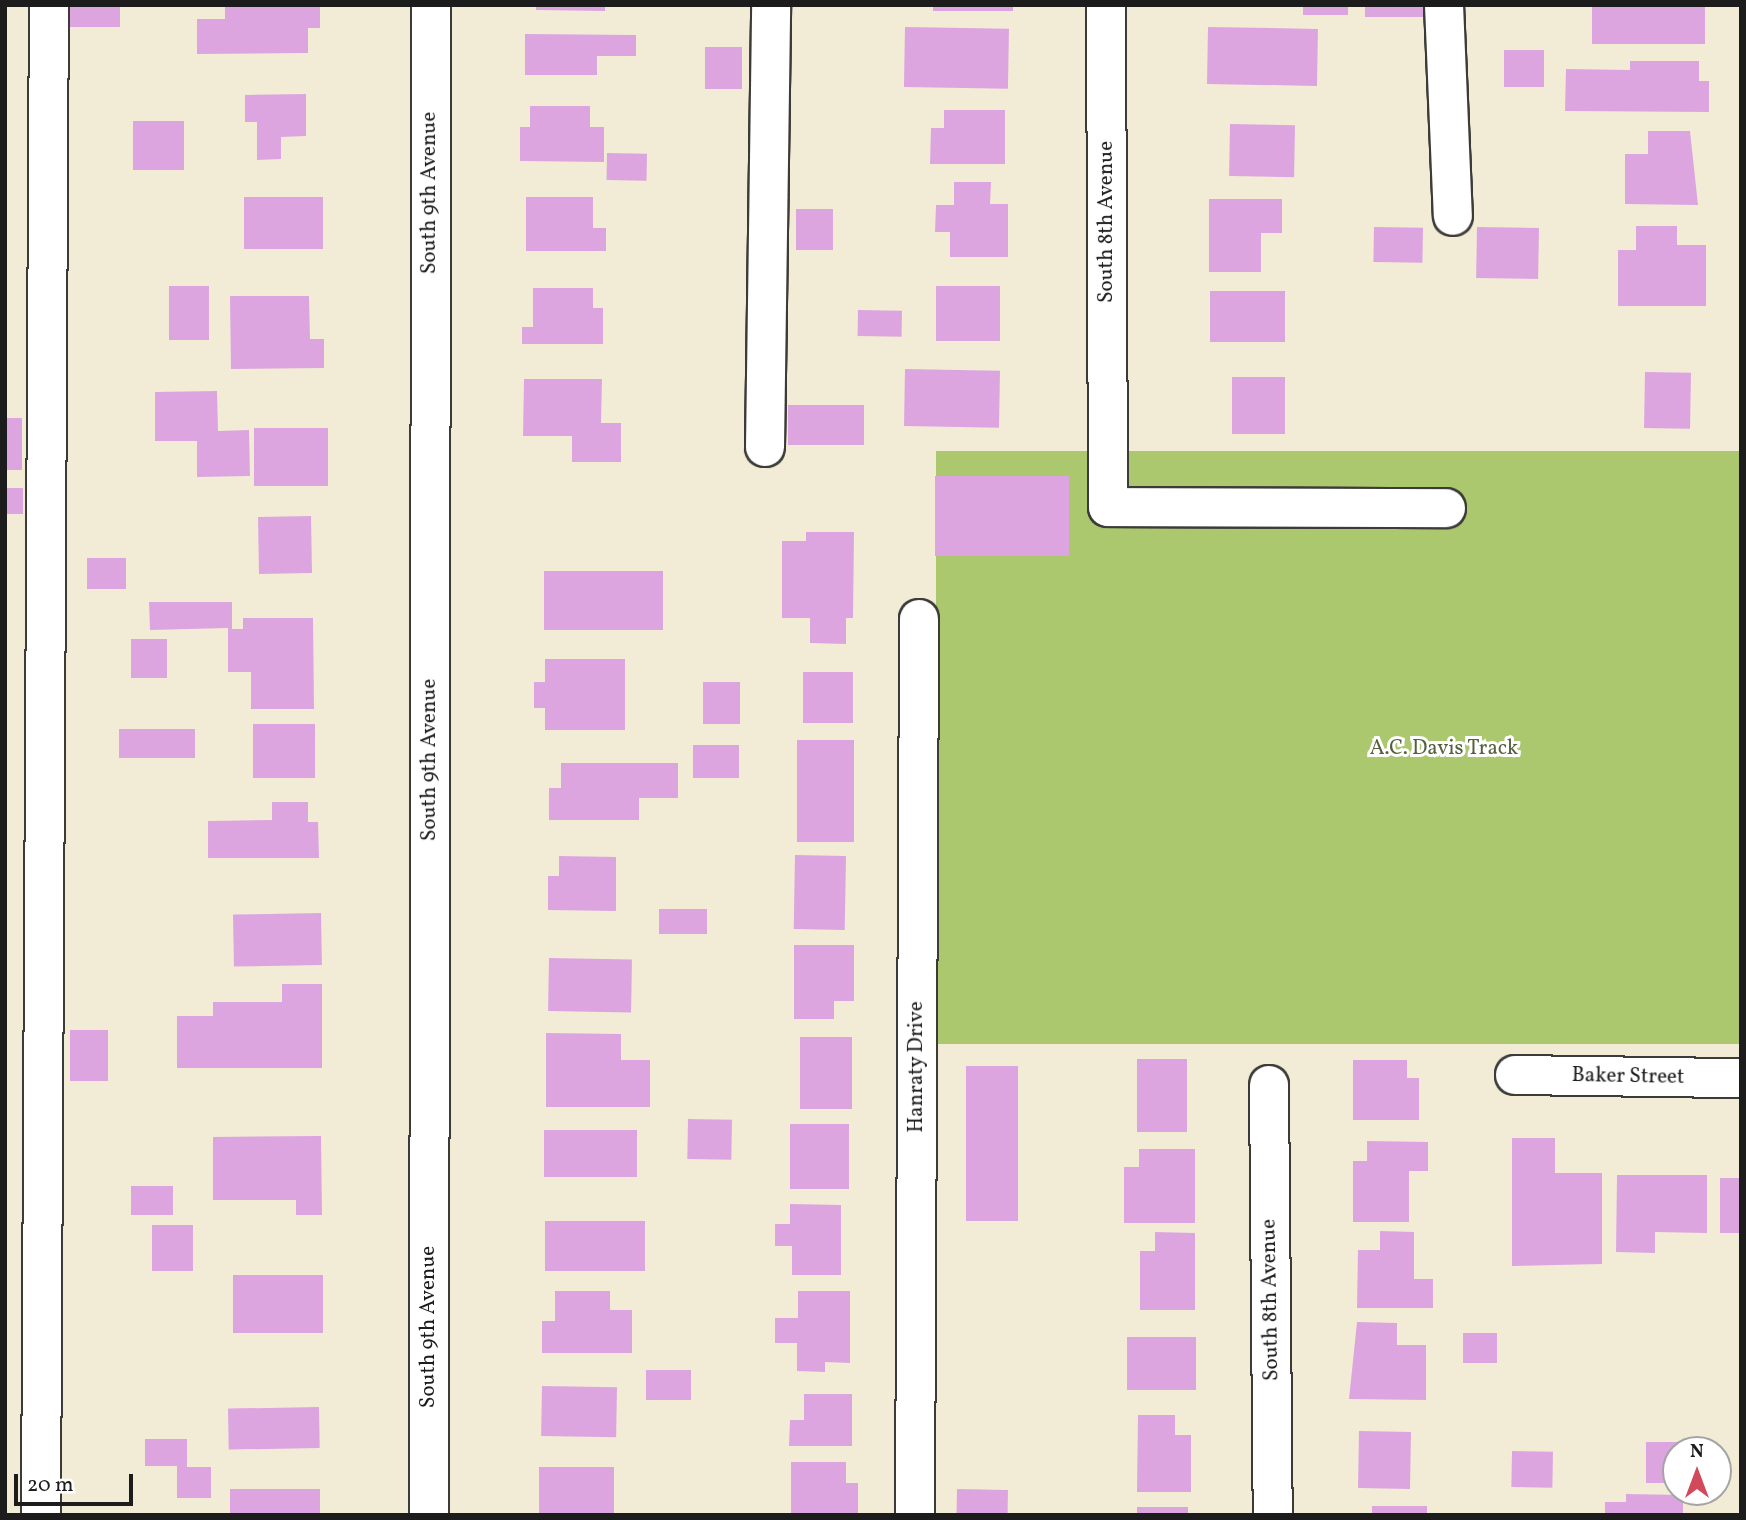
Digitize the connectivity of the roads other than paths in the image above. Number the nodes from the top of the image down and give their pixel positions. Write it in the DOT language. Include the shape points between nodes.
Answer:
graph roads {
  1 [pos="49,5"];
  2 [pos="431,5"];
  3 [pos="771,5"];
  4 [pos="1106,5"];
  5 [pos="1444,5"];
  6 [pos="1453,216"];
  7 [pos="765,447"];
  8 [pos="1446,508"];
  9 [pos="919,619"];
  10 [pos="1515,1075"];
  11 [pos="1741,1078"];
  12 [pos="1269,1085"];
  13 [pos="41,1515"];
  14 [pos="429,1515"];
  15 [pos="915,1515"];
  16 [pos="1273,1515"];
  1 -- 13 [label="street"];
  2 -- 14 [label="street, South 9th Avenue"];
  3 -- 7 [label="street"];
  4 -- 8 [label="street, South 8th Avenue" via="1108,507"];
  5 -- 6 [label="street"];
  9 -- 15 [label="street, Hanraty Drive"];
  10 -- 11 [label="street, Baker Street"];
  12 -- 16 [label="street, South 8th Avenue"];
}
